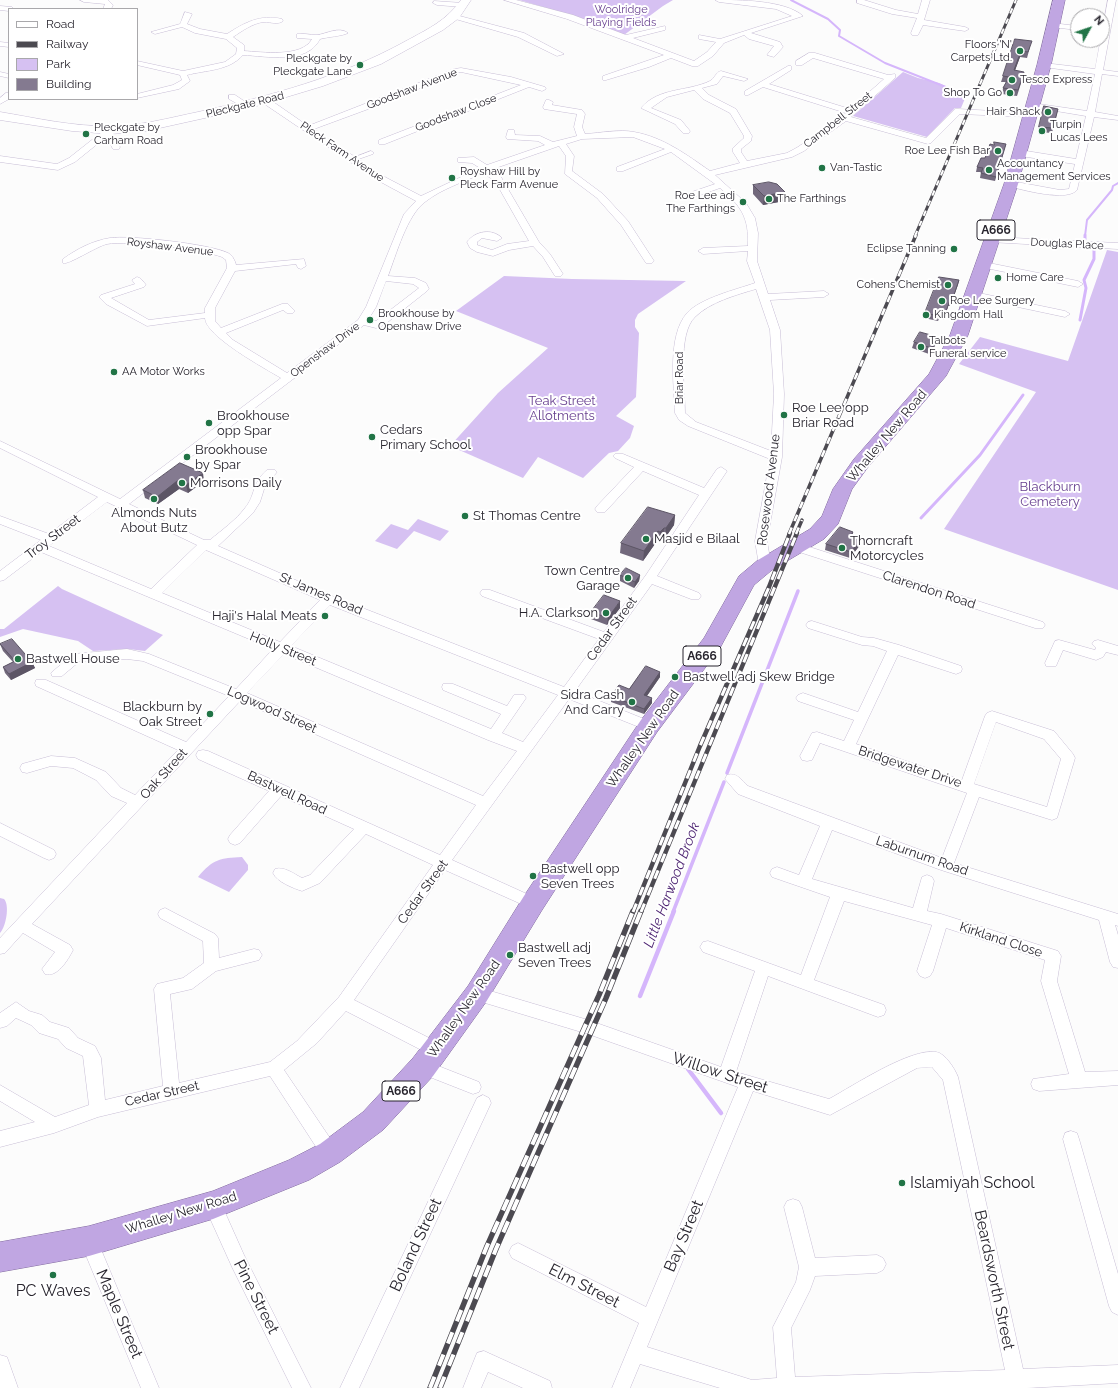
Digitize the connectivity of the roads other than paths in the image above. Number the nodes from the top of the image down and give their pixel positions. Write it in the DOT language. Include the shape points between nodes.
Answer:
graph roads {
  1 [pos="84,0"];
  2 [pos="508,0"];
  3 [pos="719,0"];
  4 [pos="926,0"];
  5 [pos="1059,0"];
  6 [pos="1112,0"];
  7 [pos="860,1"];
  8 [pos="437,3"];
  9 [pos="464,3"];
  10 [pos="108,8"];
  11 [pos="1110,12"];
  12 [pos="188,14"];
  13 [pos="456,16"];
  14 [pos="920,19"];
  15 [pos="279,21"];
  16 [pos="183,25"];
  17 [pos="1054,25"];
  18 [pos="1070,27"];
  19 [pos="662,28"];
  20 [pos="965,29"];
  21 [pos="155,32"];
  22 [pos="344,32"];
  23 [pos="744,32"];
  24 [pos="914,33"];
  25 [pos="300,36"];
  26 [pos="228,37"];
  27 [pos="317,37"];
  28 [pos="702,37"];
  29 [pos="624,38"];
  30 [pos="721,41"];
  31 [pos="1102,48"];
  32 [pos="241,52"];
  33 [pos="560,54"];
  34 [pos="670,55"];
  35 [pos="771,55"];
  36 [pos="138,63"];
  37 [pos="799,63"];
  38 [pos="1044,65"];
  39 [pos="788,68"];
  40 [pos="1098,72"];
  41 [pos="182,74"];
  42 [pos="1118,74"];
  43 [pos="606,78"];
  44 [pos="744,79"];
  45 [pos="530,84"];
  46 [pos="762,84"];
  47 [pos="696,87"];
  48 [pos="542,89"];
  49 [pos="748,93"];
  50 [pos="8,96"];
  51 [pos="138,96"];
  52 [pos="232,97"];
  53 [pos="266,100"];
  54 [pos="0,102"];
  55 [pos="549,102"];
  56 [pos="246,106"];
  57 [pos="1031,110"];
  58 [pos="1091,114"];
  59 [pos="848,115"];
  60 [pos="0,116"];
  61 [pos="1118,116"];
  62 [pos="307,129"];
  63 [pos="110,130"];
  64 [pos="686,131"];
  65 [pos="511,132"];
  66 [pos="582,137"];
  67 [pos="382,142"];
  68 [pos="556,143"];
  69 [pos="116,147"];
  70 [pos="672,149"];
  71 [pos="371,152"];
  72 [pos="1020,153"];
  73 [pos="0,159"];
  74 [pos="353,159"];
  75 [pos="461,160"];
  76 [pos="1079,162"];
  77 [pos="632,164"];
  78 [pos="745,164"];
  79 [pos="484,168"];
  80 [pos="620,168"];
  81 [pos="643,171"];
  82 [pos="709,174"];
  83 [pos="1011,184"];
  84 [pos="721,185"];
  85 [pos="686,197"];
  86 [pos="421,200"];
  87 [pos="497,238"];
  88 [pos="992,240"];
  89 [pos="535,243"];
  90 [pos="1118,246"];
  91 [pos="753,248"];
  92 [pos="703,251"];
  93 [pos="66,260"];
  94 [pos="649,261"];
  95 [pos="984,265"];
  96 [pos="301,266"];
  97 [pos="232,268"];
  98 [pos="558,274"];
  99 [pos="382,278"];
  100 [pos="137,280"];
  101 [pos="761,284"];
  102 [pos="1078,284"];
  103 [pos="824,294"];
  104 [pos="974,294"];
  105 [pos="765,297"];
  106 [pos="290,311"];
  107 [pos="1065,314"];
  108 [pos="209,315"];
  109 [pos="362,322"];
  110 [pos="219,332"];
  111 [pos="288,378"];
  112 [pos="0,444"];
  113 [pos="619,456"];
  114 [pos="776,457"];
  115 [pos="641,466"];
  116 [pos="721,471"];
  117 [pos="270,472"];
  118 [pos="706,493"];
  119 [pos="106,497"];
  120 [pos="121,504"];
  121 [pos="601,509"];
  122 [pos="0,520"];
  123 [pos="50,539"];
  124 [pos="208,545"];
  125 [pos="40,547"];
  126 [pos="797,547"];
  127 [pos="765,564"];
  128 [pos="0,577"];
  129 [pos="650,578"];
  130 [pos="486,593"];
  131 [pos="152,595"];
  132 [pos="695,596"];
  133 [pos="328,599"];
  134 [pos="812,625"];
  135 [pos="1038,625"];
  136 [pos="606,637"];
  137 [pos="281,648"];
  138 [pos="894,648"];
  139 [pos="1118,651"];
  140 [pos="1051,663"];
  141 [pos="956,669"];
  142 [pos="57,673"];
  143 [pos="41,683"];
  144 [pos="448,687"];
  145 [pos="567,692"];
  146 [pos="239,695"];
  147 [pos="519,698"];
  148 [pos="803,698"];
  149 [pos="509,712"];
  150 [pos="862,718"];
  151 [pos="649,726"];
  152 [pos="493,736"];
  153 [pos="848,747"];
  154 [pos="187,748"];
  155 [pos="526,749"];
  156 [pos="203,755"];
  157 [pos="807,756"];
  158 [pos="27,768"];
  159 [pos="732,779"];
  160 [pos="971,788"];
  161 [pos="279,789"];
  162 [pos="138,802"];
  163 [pos="484,803"];
  164 [pos="828,823"];
  165 [pos="363,828"];
  166 [pos="0,829"];
  167 [pos="236,839"];
  168 [pos="49,854"];
  169 [pos="443,864"];
  170 [pos="946,866"];
  171 [pos="280,873"];
  172 [pos="777,873"];
  173 [pos="803,882"];
  174 [pos="927,882"];
  175 [pos="839,894"];
  176 [pos="533,903"];
  177 [pos="165,914"];
  178 [pos="918,916"];
  179 [pos="1112,918"];
  180 [pos="942,920"];
  181 [pos="22,925"];
  182 [pos="708,947"];
  183 [pos="0,948"];
  184 [pos="254,955"];
  185 [pos="1118,962"];
  186 [pos="212,966"];
  187 [pos="764,967"];
  188 [pos="50,969"];
  189 [pos="925,971"];
  190 [pos="805,983"];
  191 [pos="477,994"];
  192 [pos="344,1002"];
  193 [pos="878,1010"];
  194 [pos="1,1020"];
  195 [pos="429,1058"];
  196 [pos="274,1068"];
  197 [pos="726,1076"];
  198 [pos="950,1077"];
  199 [pos="1118,1078"];
  200 [pos="1079,1080"];
  201 [pos="748,1083"];
  202 [pos="1039,1084"];
  203 [pos="473,1087"];
  204 [pos="0,1092"];
  205 [pos="172,1092"];
  206 [pos="483,1103"];
  207 [pos="98,1109"];
  208 [pos="54,1125"];
  209 [pos="0,1139"];
  210 [pos="1071,1139"];
  211 [pos="330,1153"];
  212 [pos="213,1205"];
  213 [pos="792,1207"];
  214 [pos="89,1241"];
  215 [pos="518,1252"];
  216 [pos="0,1257"];
  217 [pos="877,1264"];
  218 [pos="808,1267"];
  219 [pos="1118,1306"];
  220 [pos="650,1319"];
  221 [pos="636,1353"];
  222 [pos="0,1364"];
  223 [pos="1118,1374"];
  224 [pos="1017,1384"];
  225 [pos="787,1387"];
  226 [pos="8,1388"];
  227 [pos="150,1388"];
  228 [pos="302,1388"];
  229 [pos="349,1388"];
  230 [pos="472,1388"];
  231 [pos="543,1388"];
  232 [pos="621,1388"];
  233 [pos="750,1388"];
  234 [pos="755,1388"];
  1 -- 10 [label="street" via="107,2"];
  2 -- 29 [label="street" via="570,18"];
  3 -- 23 [label="street" via="728,5 778,7 799,16"];
  4 -- 14 [label="street"];
  5 -- 17 [label="highway, Whalley New Road / A666"];
  6 -- 11 [label="street"];
  7 -- 14 [label="street"];
  8 -- 9 [label="street"];
  9 -- 13 [label="main road, Pleckgate Road"];
  12 -- 16 [label="street"];
  13 -- 33 [label="street" via="521,35"];
  13 -- 53 [label="main road, Pleckgate Road" via="440,28 376,62 319,84"];
  14 -- 20 [label="street"];
  14 -- 24 [label="street"];
  15 -- 26 [label="street" via="253,21"];
  16 -- 21 [label="street"];
  16 -- 26 [label="street"];
  17 -- 18 [label="street"];
  17 -- 38 [label="highway, Whalley New Road / A666"];
  19 -- 29 [label="street"];
  22 -- 27 [label="street"];
  23 -- 30 [label="street"];
  23 -- 35 [label="street" via="777,44 778,49"];
  25 -- 27 [label="street"];
  26 -- 32 [label="street" via="239,45"];
  27 -- 32 [label="street" via="314,43 291,54"];
  28 -- 30 [label="street"];
  29 -- 34 [label="street"];
  30 -- 34 [label="street" via="712,53 695,64"];
  31 -- 40 [label="street"];
  32 -- 41 [label="street" via="236,60 229,63"];
  34 -- 43 [label="street"];
  36 -- 41 [label="street"];
  37 -- 59 [label="street, Campbell Street" via="812,55 890,77"];
  38 -- 40 [label="street"];
  38 -- 57 [label="highway, Whalley New Road / A666"];
  39 -- 46 [label="street"];
  40 -- 42 [label="street"];
  40 -- 58 [label="street"];
  41 -- 51 [label="street" via="186,81 182,84"];
  44 -- 47 [label="street" via="721,73 714,82"];
  45 -- 48 [label="street, Goodshaw Avenue"];
  45 -- 62 [label="street, Goodshaw Avenue" via="468,70 454,71"];
  45 -- 67 [label="street, Goodshaw Close"];
  46 -- 49 [label="street"];
  46 -- 59 [label="street"];
  47 -- 64 [label="street" via="664,95 642,109 678,122"];
  47 -- 78 [label="street" via="706,97 733,111 748,136 748,139 737,148 739,158"];
  50 -- 54 [label="street"];
  52 -- 56 [label="street"];
  53 -- 56 [label="main road, Pleckgate Road"];
  53 -- 62 [label="street, Pleck Farm Avenue"];
  55 -- 66 [label="street" via="547,107 581,114 578,127"];
  56 -- 63 [label="main road, Pleckgate Road" via="146,127"];
  57 -- 58 [label="street"];
  57 -- 59 [label="street" via="958,111 928,140"];
  57 -- 72 [label="highway, Whalley New Road / A666"];
  58 -- 61 [label="street"];
  58 -- 76 [label="street"];
  59 -- 78 [label="street, Campbell Street" via="789,155"];
  60 -- 63 [label="main road, Pleckgate Road" via="72,128"];
  62 -- 74 [label="street, Pleck Farm Avenue"];
  63 -- 69 [label="street" via="110,137"];
  63 -- 73 [label="street" via="72,160 58,167"];
  65 -- 68 [label="street" via="510,137"];
  66 -- 68 [label="street, Openshaw Drive"];
  66 -- 70 [label="street, Openshaw Drive" via="633,134"];
  68 -- 79 [label="street, Openshaw Drive"];
  68 -- 94 [label="street" via="570,154 568,172 600,196 626,223"];
  70 -- 77 [label="street"];
  70 -- 82 [label="street, Rosewood Avenue"];
  71 -- 74 [label="street"];
  72 -- 76 [label="street"];
  72 -- 83 [label="highway, Whalley New Road / A666"];
  74 -- 86 [label="street, Pleck Farm Avenue" via="380,178"];
  75 -- 79 [label="street" via="474,160"];
  76 -- 83 [label="street" via="1073,190 1068,193"];
  77 -- 80 [label="street"];
  77 -- 81 [label="street"];
  78 -- 82 [label="street, Campbell Street"];
  79 -- 86 [label="street, Openshaw Drive"];
  79 -- 89 [label="street" via="505,190"];
  82 -- 84 [label="street, Rosewood Avenue"];
  83 -- 88 [label="highway, Whalley New Road / A666"];
  84 -- 85 [label="street"];
  84 -- 91 [label="street, Rosewood Avenue" via="743,205 753,233"];
  86 -- 99 [label="street, Openshaw Drive" via="409,214"];
  87 -- 89 [label="street" via="491,235 478,236 472,242 473,246 486,253"];
  88 -- 90 [label="street, Douglas Place"];
  88 -- 95 [label="highway, Whalley New Road / A666"];
  89 -- 98 [label="street"];
  91 -- 92 [label="street"];
  91 -- 101 [label="street, Rosewood Avenue" via="752,261"];
  93 -- 97 [label="street, Royshaw Avenue" via="87,247 116,240 215,251 226,255 232,262"];
  95 -- 102 [label="street"];
  95 -- 104 [label="highway, Whalley New Road / A666"];
  96 -- 97 [label="street" via="301,261"];
  97 -- 108 [label="street" via="210,308"];
  99 -- 109 [label="street, Openshaw Drive"];
  99 -- 109 [label="street" via="415,281 423,285 424,289 380,323 376,325"];
  100 -- 108 [label="street" via="141,285 104,297 108,302 146,323"];
  101 -- 105 [label="street, Rosewood Avenue"];
  101 -- 114 [label="street, Briar Road" via="720,299 691,315 684,326 680,346 680,413 692,424"];
  103 -- 105 [label="street"];
  104 -- 107 [label="street"];
  104 -- 126 [label="highway, Whalley New Road / A666" via="959,335 937,376 861,463 843,488 830,519 817,534"];
  105 -- 114 [label="street, Rosewood Avenue" via="775,330 779,394"];
  106 -- 110 [label="street" via="285,306"];
  108 -- 110 [label="street" via="210,322"];
  109 -- 111 [label="street, Openshaw Drive"];
  110 -- 111 [label="street" via="230,342"];
  111 -- 120 [label="street, Openshaw Drive"];
  112 -- 119 [label="street, St James Road"];
  113 -- 115 [label="street"];
  114 -- 127 [label="street, Rosewood Avenue" via="761,541"];
  115 -- 118 [label="street"];
  115 -- 121 [label="street"];
  116 -- 118 [label="street, Cedar Street"];
  117 -- 124 [label="street" via="263,478 252,508"];
  118 -- 129 [label="street, Cedar Street"];
  119 -- 120 [label="street, St James Road"];
  119 -- 123 [label="street, Troy Street"];
  120 -- 124 [label="street, St James Road"];
  122 -- 123 [label="street"];
  123 -- 125 [label="street, Troy Street"];
  124 -- 131 [label="street"];
  124 -- 133 [label="street, St James Road"];
  125 -- 128 [label="street, Troy Street"];
  125 -- 131 [label="street, Holly Street"];
  126 -- 127 [label="highway, Whalley New Road / A666"];
  126 -- 135 [label="street, Clarendon Road"];
  127 -- 151 [label="highway, Whalley New Road / A666" via="746,581 712,643"];
  129 -- 132 [label="street"];
  129 -- 136 [label="street, Cedar Street"];
  130 -- 136 [label="street"];
  131 -- 137 [label="street, Holly Street"];
  133 -- 137 [label="street, Oak Street"];
  133 -- 145 [label="street, St James Road"];
  134 -- 138 [label="street"];
  136 -- 145 [label="street, Cedar Street"];
  137 -- 146 [label="street, Oak Street"];
  137 -- 152 [label="street, Holly Street"];
  138 -- 141 [label="street"];
  138 -- 150 [label="street, Bridgewater Drive"];
  139 -- 140 [label="street" via="1101,645 1099,654 1096,655 1059,644"];
  142 -- 146 [label="street, Logwood Street" via="77,657 126,654 146,658"];
  143 -- 154 [label="street, Bastwell Road"];
  144 -- 149 [label="street"];
  145 -- 151 [label="street, St James Road"];
  145 -- 155 [label="street, Cedar Street"];
  146 -- 154 [label="street, Oak Street"];
  146 -- 163 [label="street, Logwood Street"];
  147 -- 149 [label="street"];
  148 -- 150 [label="street"];
  149 -- 152 [label="street"];
  150 -- 153 [label="street, Bridgewater Drive"];
  151 -- 176 [label="highway, Whalley New Road / A666"];
  152 -- 155 [label="street, Holly Street"];
  153 -- 157 [label="street" via="817,737"];
  153 -- 160 [label="street, Bridgewater Drive"];
  154 -- 156 [label="street, Bastwell Road"];
  154 -- 162 [label="street, Oak Street"];
  155 -- 163 [label="street, Cedar Street"];
  156 -- 161 [label="street, Bastwell Road"];
  158 -- 162 [label="street" via="53,757 75,763 101,776 116,792"];
  159 -- 164 [label="street, Laburnum Road" via="743,790"];
  160 -- 160 [label="street" via="1052,814 1068,758 1048,735 992,716"];
  160 -- 170 [label="street, Bridgewater Drive"];
  161 -- 165 [label="street, Bastwell Road"];
  161 -- 167 [label="street"];
  162 -- 181 [label="street, Oak Street"];
  163 -- 169 [label="street, Cedar Street"];
  164 -- 170 [label="street, Laburnum Road"];
  164 -- 173 [label="street"];
  165 -- 169 [label="street, Bastwell Road"];
  165 -- 171 [label="street" via="315,879 302,885"];
  166 -- 168 [label="street"];
  169 -- 176 [label="street, Bastwell Road"];
  169 -- 192 [label="street, Cedar Street"];
  170 -- 179 [label="street, Laburnum Road"];
  172 -- 173 [label="street, Kirkland Close"];
  173 -- 175 [label="street, Kirkland Close"];
  174 -- 178 [label="street"];
  175 -- 178 [label="street, Kirkland Close"];
  175 -- 190 [label="street"];
  176 -- 191 [label="highway, Whalley New Road / A666"];
  177 -- 186 [label="street" via="210,938"];
  178 -- 180 [label="street, Kirkland Close"];
  179 -- 185 [label="street"];
  180 -- 189 [label="street, Kirkland Close"];
  180 -- 200 [label="street, Kirkland Close" via="1053,956 1049,981"];
  181 -- 183 [label="street, Oak Street"];
  181 -- 188 [label="street" via="65,950"];
  182 -- 187 [label="street"];
  184 -- 186 [label="street"];
  186 -- 205 [label="street" via="187,984 162,990"];
  187 -- 190 [label="street"];
  187 -- 197 [label="street"];
  190 -- 193 [label="street"];
  191 -- 195 [label="highway, Whalley New Road / A666"];
  191 -- 197 [label="street, Willow Street" via="588,1027"];
  192 -- 195 [label="street"];
  192 -- 196 [label="street, Cedar Street" via="322,1028 291,1057"];
  194 -- 207 [label="street" via="16,1009 45,1028 63,1033 72,1043 89,1051 93,1058"];
  195 -- 203 [label="street"];
  195 -- 211 [label="highway, Whalley New Road / A666" via="373,1121"];
  196 -- 205 [label="street, Cedar Street"];
  196 -- 211 [label="street"];
  197 -- 201 [label="street, Willow Street"];
  198 -- 201 [label="street, Willow Street" via="936,1059 915,1061 830,1107"];
  198 -- 224 [label="street, Beardsworth Street"];
  199 -- 200 [label="street"];
  200 -- 202 [label="street"];
  201 -- 220 [label="street, Bay Street"];
  204 -- 208 [label="street"];
  205 -- 207 [label="street, Cedar Street"];
  206 -- 229 [label="street, Boland Street"];
  207 -- 208 [label="street, Cedar Street"];
  208 -- 209 [label="street, Cedar Street"];
  210 -- 219 [label="street"];
  211 -- 212 [label="highway, Whalley New Road / A666" via="299,1170"];
  212 -- 214 [label="highway, Whalley New Road / A666"];
  212 -- 228 [label="street, Pine Street" via="238,1261"];
  213 -- 218 [label="street"];
  214 -- 216 [label="highway, Whalley New Road / A666"];
  214 -- 227 [label="street, Maple Street"];
  215 -- 220 [label="street, Elm Street"];
  217 -- 218 [label="street"];
  218 -- 225 [label="street" via="804,1284 782,1327"];
  220 -- 221 [label="street, Bay Street"];
  221 -- 232 [label="street, Bay Street"];
  221 -- 233 [label="street"];
  222 -- 226 [label="street"];
  223 -- 224 [label="street"];
  224 -- 225 [label="street"];
  225 -- 234 [label="street"];
  230 -- 231 [label="street" via="484,1360"];
}
